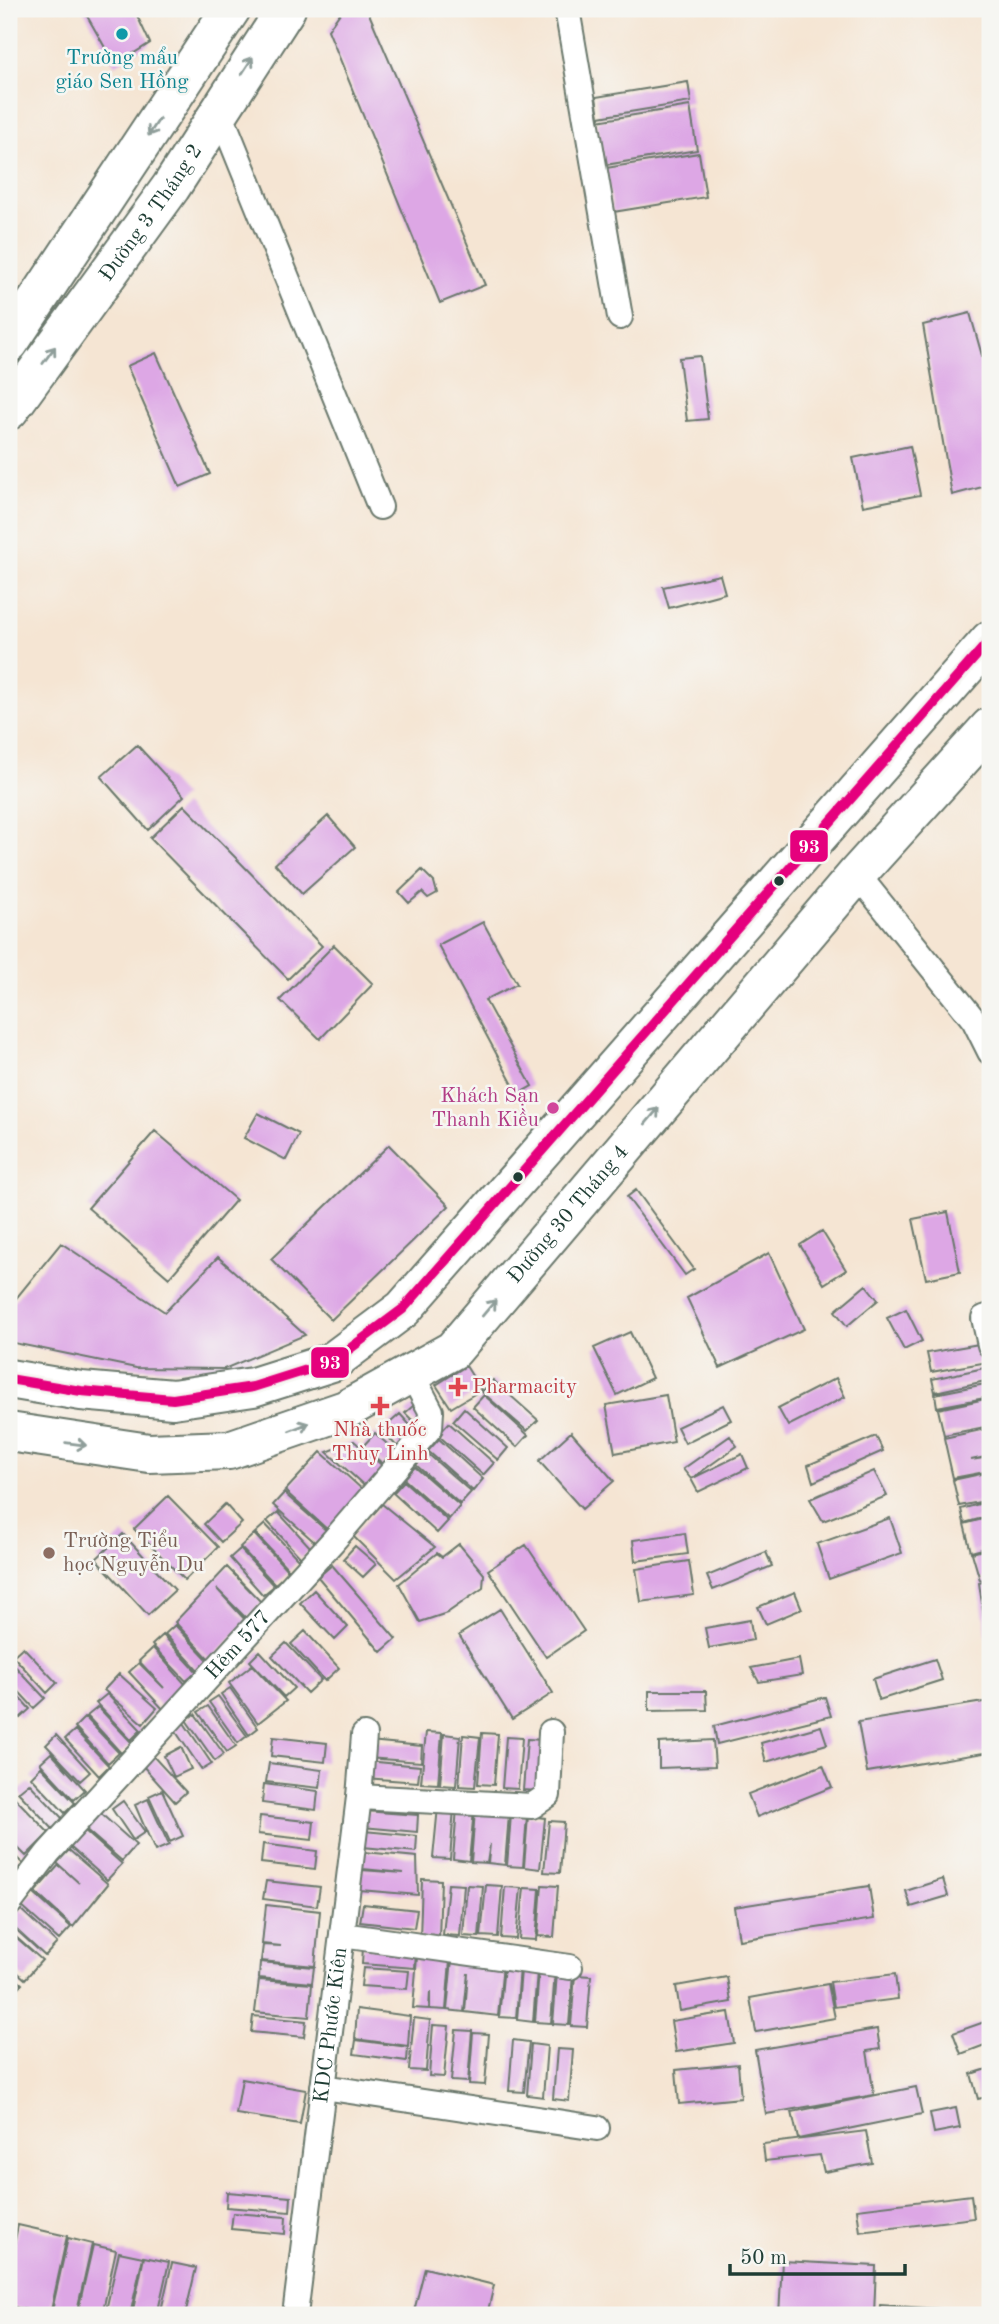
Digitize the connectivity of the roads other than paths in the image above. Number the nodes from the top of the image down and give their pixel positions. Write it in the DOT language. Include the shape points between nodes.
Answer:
graph roads {
  1 [pos="232,9"];
  2 [pos="285,9"];
  3 [pos="567,9"];
  4 [pos="219,110"];
  5 [pos="620,317"];
  6 [pos="9,343"];
  7 [pos="9,410"];
  8 [pos="380,507"];
  9 [pos="990,640"];
  10 [pos="990,727"];
  11 [pos="857,874"];
  12 [pos="990,1052"];
  13 [pos="990,1316"];
  14 [pos="990,1345"];
  15 [pos="412,1375"];
  16 [pos="9,1379"];
  17 [pos="9,1432"];
  18 [pos="551,1732"];
  19 [pos="363,1735"];
  20 [pos="359,1797"];
  21 [pos="9,1904"];
  22 [pos="342,1935"];
  23 [pos="570,1967"];
  24 [pos="323,2088"];
  25 [pos="597,2128"];
  26 [pos="295,2315"];
  1 -- 6 [label="main road, Đường 3 Tháng 2, one-way"];
  4 -- 2 [label="main road, Đường 3 Tháng 2, one-way"];
  3 -- 5 [label="street"];
  7 -- 4 [label="main road, Đường 3 Tháng 2, one-way" via="171,187"];
  4 -- 8 [label="street"];
  9 -- 16 [label="main road" via="403,1309 332,1362 253,1387 173,1399"];
  10 -- 11 [label="main road, Đường 30 Tháng 4"];
  11 -- 12 [label="street" via="974,1020"];
  15 -- 11 [label="main road, Đường 30 Tháng 4, one-way" via="453,1350"];
  13 -- 14 [label="street" via="984,1318"];
  17 -- 15 [label="main road, Đường 30 Tháng 4, one-way" via="149,1453 229,1450 345,1410"];
  15 -- 21 [label="street, Hẻm 577" via="431,1411 430,1428 48,1853"];
  18 -- 20 [label="street" via="548,1795 533,1806"];
  19 -- 20 [label="street, KDC Phước Kiên"];
  20 -- 22 [label="street, KDC Phước Kiên"];
  22 -- 23 [label="street"];
  22 -- 24 [label="street, KDC Phước Kiên"];
  24 -- 25 [label="street"];
  24 -- 26 [label="street, KDC Phước Kiên"];
}
